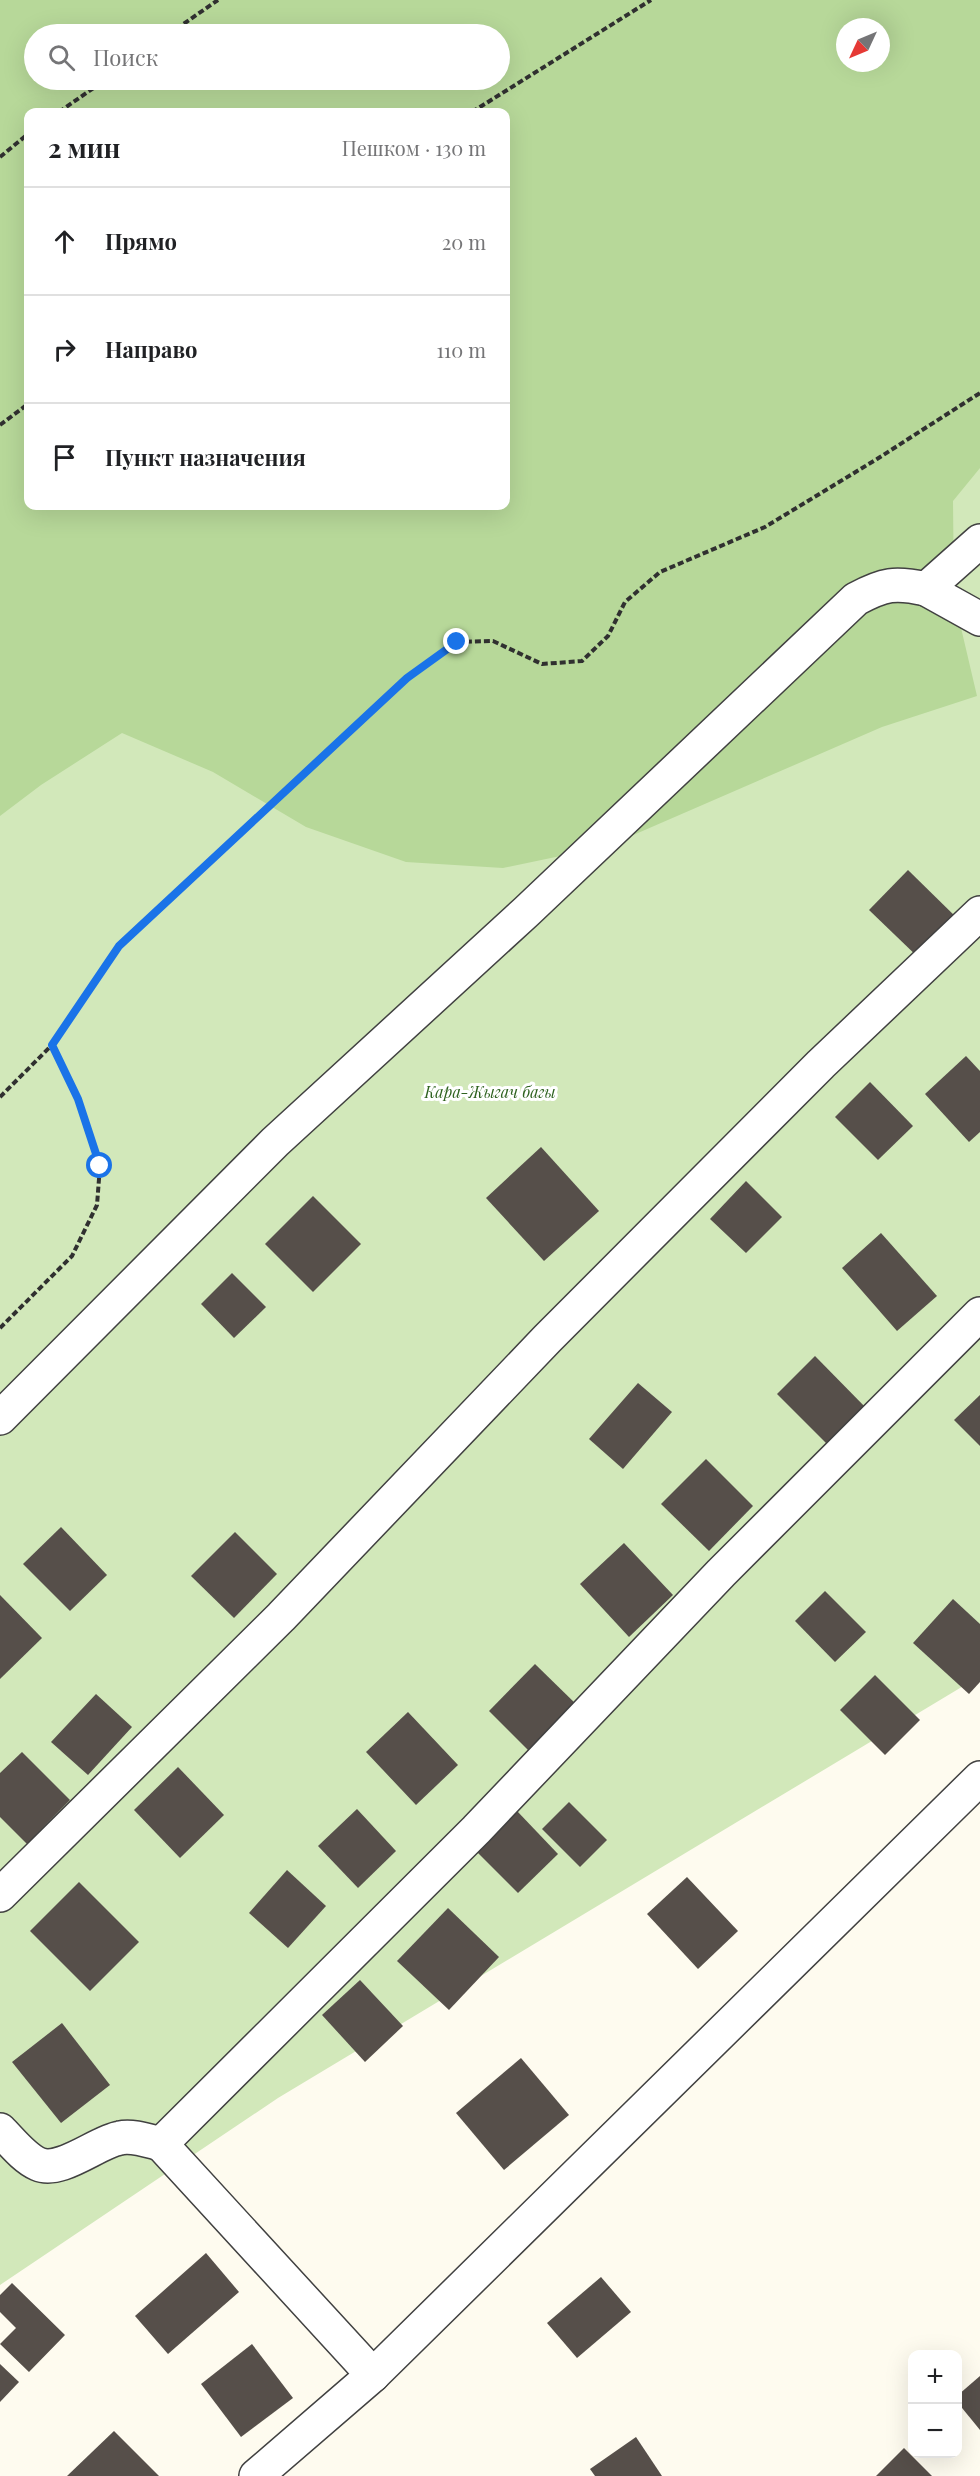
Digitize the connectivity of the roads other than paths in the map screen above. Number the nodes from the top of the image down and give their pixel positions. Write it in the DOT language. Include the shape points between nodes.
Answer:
graph roads {
  1 [pos="980,541"];
  2 [pos="926,589"];
  3 [pos="980,619"];
  4 [pos="980,913"];
  5 [pos="980,1314"];
  6 [pos="0,1418"];
  7 [pos="980,1778"];
  8 [pos="0,1895"];
  9 [pos="0,2130"];
  10 [pos="161,2144"];
  11 [pos="373,2375"];
  12 [pos="256,2476"];
  1 -- 2 [label="street"];
  2 -- 3 [label="street"];
  2 -- 6 [label="street" via="899,583 856,599 526,912 275,1142"];
  4 -- 8 [label="street" via="780,1105 547,1339 281,1617"];
  5 -- 10 [label="street"];
  7 -- 11 [label="street"];
  9 -- 10 [label="street" via="38,2164 47,2166 123,2137"];
  10 -- 11 [label="street"];
  11 -- 12 [label="street"];
}
